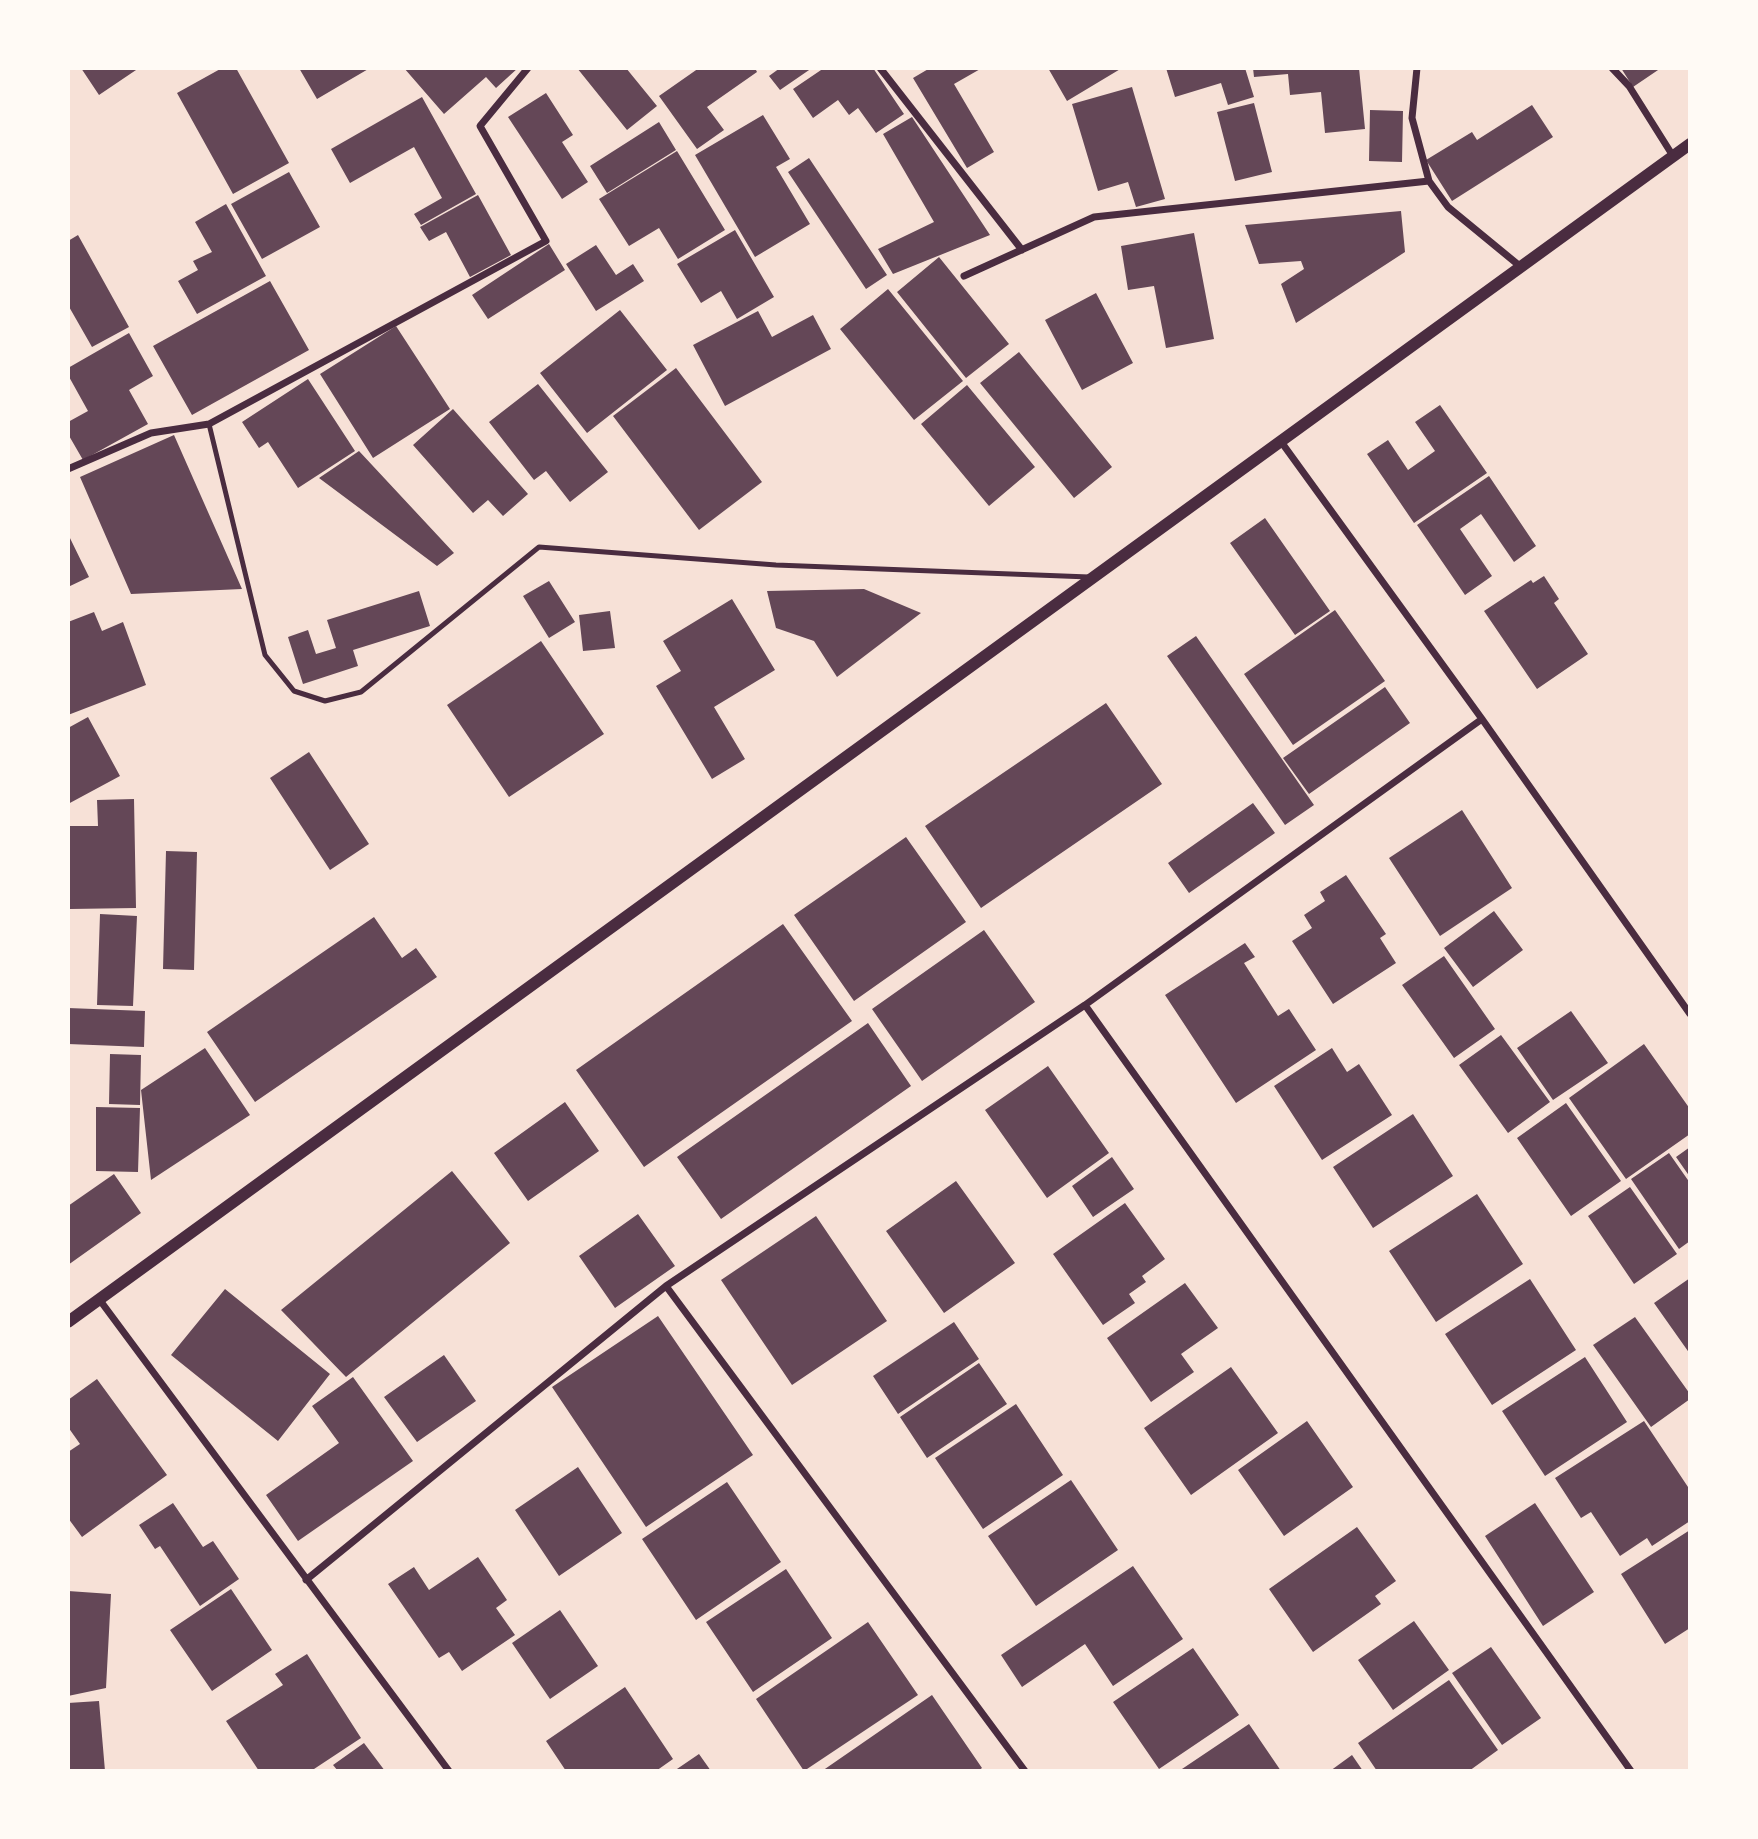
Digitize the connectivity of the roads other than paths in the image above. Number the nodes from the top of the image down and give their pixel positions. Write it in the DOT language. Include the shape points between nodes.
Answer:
graph roads {
  1 [pos="528,68"];
  2 [pos="880,68"];
  3 [pos="1417,68"];
  4 [pos="1612,68"];
  5 [pos="1690,144"];
  6 [pos="1673,156"];
  7 [pos="1429,181"];
  8 [pos="1022,250"];
  9 [pos="1521,268"];
  10 [pos="964,276"];
  11 [pos="209,424"];
  12 [pos="1282,443"];
  13 [pos="68,469"];
  14 [pos="1096,578"];
  15 [pos="1482,719"];
  16 [pos="1084,1005"];
  17 [pos="1690,1014"];
  18 [pos="666,1286"];
  19 [pos="99,1299"];
  20 [pos="68,1322"];
  21 [pos="306,1580"];
  22 [pos="449,1771"];
  23 [pos="1026,1771"];
  24 [pos="1631,1771"];
  1 -- 11 [label="street" via="480,126 546,241"];
  2 -- 8 [label="street"];
  3 -- 7 [label="street" via="1412,118"];
  4 -- 6 [label="street" via="1629,86"];
  5 -- 6 [label="street"];
  6 -- 9 [label="street"];
  7 -- 8 [label="street" via="1094,217"];
  7 -- 9 [label="street" via="1448,207"];
  8 -- 10 [label="street"];
  9 -- 12 [label="street"];
  11 -- 13 [label="street" via="151,433"];
  11 -- 14 [label="lane" via="265,655 295,691 325,701 361,692 539,547 776,565"];
  12 -- 14 [label="street"];
  12 -- 15 [label="street"];
  14 -- 19 [label="street"];
  15 -- 16 [label="street"];
  15 -- 17 [label="street"];
  16 -- 18 [label="street"];
  16 -- 24 [label="street"];
  18 -- 21 [label="street"];
  18 -- 23 [label="street"];
  19 -- 20 [label="street"];
  19 -- 21 [label="street"];
  21 -- 22 [label="street"];
}
